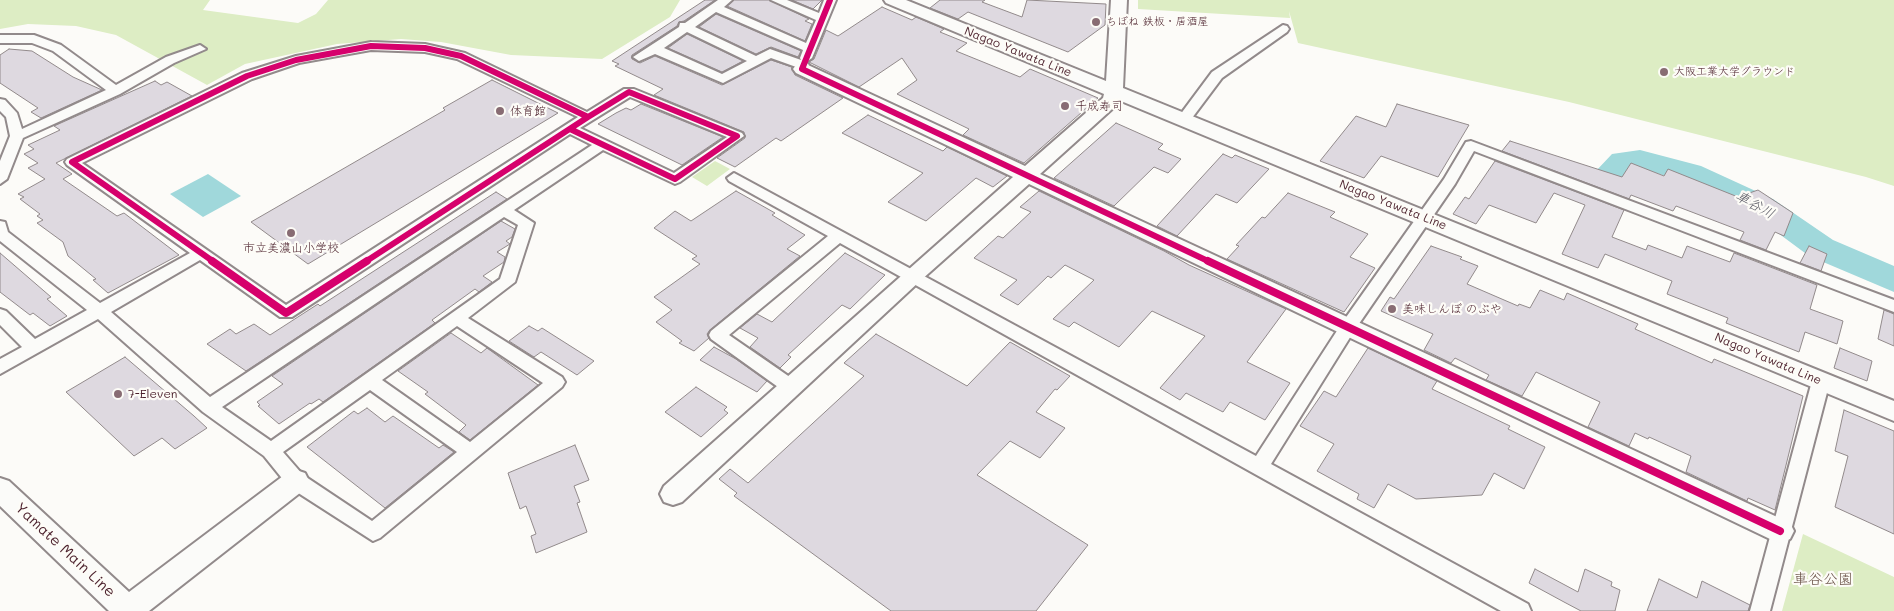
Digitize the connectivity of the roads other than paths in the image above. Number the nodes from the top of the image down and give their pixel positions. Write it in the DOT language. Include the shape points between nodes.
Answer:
graph roads {
  1 [pos="726,0"];
  2 [pos="777,0"];
  3 [pos="830,0"];
  4 [pos="892,0"];
  5 [pos="1119,0"];
  6 [pos="716,8"];
  7 [pos="822,18"];
  8 [pos="684,26"];
  9 [pos="1283,29"];
  10 [pos="0,39"];
  11 [pos="810,48"];
  12 [pos="200,49"];
  13 [pos="654,49"];
  14 [pos="639,57"];
  15 [pos="755,60"];
  16 [pos="802,67"];
  17 [pos="115,91"];
  18 [pos="1114,91"];
  19 [pos="0,103"];
  20 [pos="588,117"];
  21 [pos="1184,119"];
  22 [pos="570,129"];
  23 [pos="17,136"];
  24 [pos="602,144"];
  25 [pos="1026,176"];
  26 [pos="734,178"];
  27 [pos="0,180"];
  28 [pos="504,210"];
  29 [pos="1423,217"];
  30 [pos="0,226"];
  31 [pos="838,236"];
  32 [pos="201,253"];
  33 [pos="912,276"];
  34 [pos="1894,306"];
  35 [pos="98,310"];
  36 [pos="0,315"];
  37 [pos="456,318"];
  38 [pos="1348,327"];
  39 [pos="34,348"];
  40 [pos="0,367"];
  41 [pos="370,380"];
  42 [pos="1821,381"];
  43 [pos="790,387"];
  44 [pos="209,407"];
  45 [pos="1894,411"];
  46 [pos="271,451"];
  47 [pos="471,452"];
  48 [pos="1259,467"];
  49 [pos="296,481"];
  50 [pos="0,489"];
  51 [pos="673,494"];
  52 [pos="1780,531"];
  53 [pos="128,611"];
  54 [pos="1521,611"];
  55 [pos="1760,611"];
  1 -- 6 [label="street"];
  2 -- 7 [label="street"];
  3 -- 7 [label="street"];
  4 -- 18 [label="street, Nagao Yawata Line"];
  5 -- 18 [label="street"];
  6 -- 8 [label="street"];
  6 -- 11 [label="street"];
  7 -- 11 [label="street"];
  8 -- 13 [label="street"];
  8 -- 15 [label="street"];
  9 -- 21 [label="street" via="1217,76"];
  10 -- 17 [label="street" via="34,39 57,48"];
  11 -- 16 [label="street"];
  12 -- 17 [label="street" via="170,60"];
  13 -- 14 [label="street"];
  13 -- 15 [label="street" via="723,79"];
  15 -- 16 [label="street" via="770,53"];
  16 -- 25 [label="street"];
  17 -- 23 [label="street"];
  18 -- 21 [label="street, Nagao Yawata Line"];
  18 -- 25 [label="street" via="1112,100"];
  19 -- 23 [label="street" via="12,116"];
  20 -- 22 [label="street"];
  20 -- 24 [label="street" via="629,92 737,136 675,180"];
  20 -- 32 [label="street" via="461,56 425,48 371,46 296,60 247,76 72,162"];
  21 -- 29 [label="street, Nagao Yawata Line"];
  22 -- 24 [label="street"];
  22 -- 32 [label="street" via="286,313"];
  23 -- 27 [label="street"];
  24 -- 28 [label="street"];
  25 -- 33 [label="street"];
  25 -- 38 [label="street"];
  26 -- 31 [label="street"];
  28 -- 37 [label="street" via="526,224 507,282"];
  28 -- 44 [label="street"];
  29 -- 34 [label="street" via="1450,181 1471,144"];
  29 -- 38 [label="street"];
  29 -- 42 [label="street, Nagao Yawata Line"];
  30 -- 35 [label="street" via="1,234"];
  31 -- 33 [label="street"];
  31 -- 43 [label="street" via="718,334"];
  32 -- 35 [label="street"];
  33 -- 43 [label="street"];
  33 -- 48 [label="street"];
  35 -- 39 [label="street"];
  35 -- 44 [label="street"];
  36 -- 39 [label="street"];
  37 -- 41 [label="street"];
  37 -- 47 [label="street" via="556,382"];
  38 -- 48 [label="street"];
  38 -- 52 [label="street"];
  39 -- 40 [label="street"];
  41 -- 46 [label="street"];
  41 -- 47 [label="street"];
  42 -- 45 [label="street, Nagao Yawata Line"];
  42 -- 52 [label="street"];
  43 -- 51 [label="street"];
  44 -- 46 [label="street"];
  46 -- 49 [label="street"];
  47 -- 49 [label="street" via="372,532"];
  48 -- 54 [label="street"];
  49 -- 53 [label="street"];
  50 -- 53 [label="street, Yamate Main Line"];
  52 -- 55 [label="street"];
}
